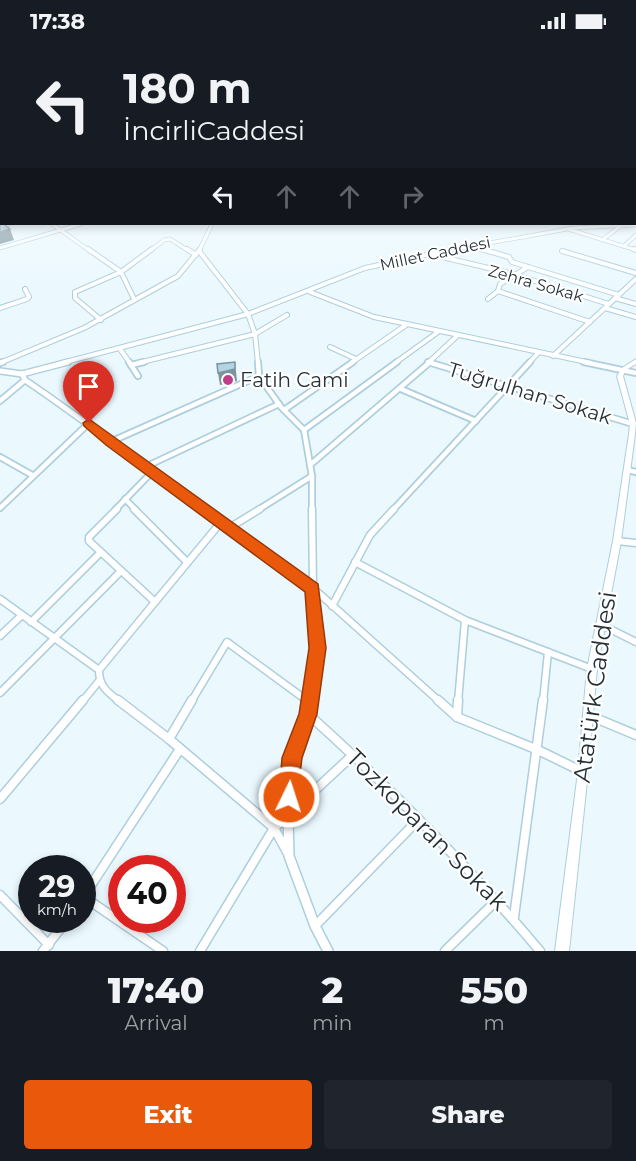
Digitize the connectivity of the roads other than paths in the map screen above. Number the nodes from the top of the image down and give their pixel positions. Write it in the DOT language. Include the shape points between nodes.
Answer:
graph roads {
  1 [pos="54,225"];
  2 [pos="78,225"];
  3 [pos="212,225"];
  4 [pos="622,225"];
  5 [pos="636,225"];
  6 [pos="568,229"];
  7 [pos="64,230"];
  8 [pos="636,235"];
  9 [pos="170,239"];
  10 [pos="602,240"];
  11 [pos="162,241"];
  12 [pos="466,245"];
  13 [pos="624,246"];
  14 [pos="0,248"];
  15 [pos="636,249"];
  16 [pos="562,251"];
  17 [pos="198,253"];
  18 [pos="429,253"];
  19 [pos="528,267"];
  20 [pos="121,272"];
  21 [pos="636,273"];
  22 [pos="514,275"];
  23 [pos="636,279"];
  24 [pos="25,289"];
  25 [pos="498,291"];
  26 [pos="310,292"];
  27 [pos="617,297"];
  28 [pos="134,299"];
  29 [pos="488,299"];
  30 [pos="636,304"];
  31 [pos="607,306"];
  32 [pos="0,308"];
  33 [pos="248,314"];
  34 [pos="287,315"];
  35 [pos="636,317"];
  36 [pos="101,320"];
  37 [pos="590,322"];
  38 [pos="406,325"];
  39 [pos="438,332"];
  40 [pos="255,334"];
  41 [pos="457,336"];
  42 [pos="330,347"];
  43 [pos="120,349"];
  44 [pos="538,353"];
  45 [pos="553,356"];
  46 [pos="356,359"];
  47 [pos="6,360"];
  48 [pos="636,361"];
  49 [pos="428,362"];
  50 [pos="0,363"];
  51 [pos="131,365"];
  52 [pos="624,369"];
  53 [pos="0,371"];
  54 [pos="636,373"];
  55 [pos="138,376"];
  56 [pos="260,376"];
  57 [pos="23,377"];
  58 [pos="507,387"];
  59 [pos="401,389"];
  60 [pos="0,402"];
  61 [pos="279,404"];
  62 [pos="284,410"];
  63 [pos="476,421"];
  64 [pos="89,423"];
  65 [pos="304,430"];
  66 [pos="634,431"];
  67 [pos="110,442"];
  68 [pos="0,457"];
  69 [pos="310,465"];
  70 [pos="148,470"];
  71 [pos="632,471"];
  72 [pos="32,475"];
  73 [pos="312,476"];
  74 [pos="125,499"];
  75 [pos="0,508"];
  76 [pos="221,522"];
  77 [pos="230,528"];
  78 [pos="617,541"];
  79 [pos="636,543"];
  80 [pos="100,553"];
  81 [pos="187,562"];
  82 [pos="355,562"];
  83 [pos="122,571"];
  84 [pos="313,588"];
  85 [pos="0,599"];
  86 [pos="154,601"];
  87 [pos="332,606"];
  88 [pos="22,615"];
  89 [pos="465,620"];
  90 [pos="31,622"];
  91 [pos="602,625"];
  92 [pos="0,636"];
  93 [pos="57,638"];
  94 [pos="636,642"];
  95 [pos="548,652"];
  96 [pos="99,669"];
  97 [pos="592,669"];
  98 [pos="99,681"];
  99 [pos="0,693"];
  100 [pos="309,702"];
  101 [pos="308,714"];
  102 [pos="587,715"];
  103 [pos="457,717"];
  104 [pos="636,735"];
  105 [pos="169,739"];
  106 [pos="180,749"];
  107 [pos="538,750"];
  108 [pos="353,755"];
  109 [pos="583,772"];
  110 [pos="2,793"];
  111 [pos="288,817"];
  112 [pos="418,820"];
  113 [pos="274,828"];
  114 [pos="289,856"];
  115 [pos="96,878"];
  116 [pos="0,895"];
  117 [pos="497,900"];
  118 [pos="96,907"];
  119 [pos="514,917"];
  120 [pos="315,926"];
  121 [pos="57,933"];
  122 [pos="46,948"];
  123 [pos="163,951"];
  124 [pos="201,951"];
  125 [pos="328,951"];
  126 [pos="445,951"];
  127 [pos="540,951"];
  128 [pos="562,951"];
  1 -- 7 [label="street"];
  2 -- 7 [label="street"];
  3 -- 17 [label="street"];
  4 -- 5 [label="street, Millet Caddesi"];
  4 -- 6 [label="street, Millet Caddesi"];
  4 -- 10 [label="street"];
  6 -- 10 [label="street"];
  6 -- 12 [label="street, Millet Caddesi"];
  7 -- 14 [label="street"];
  7 -- 20 [label="street"];
  8 -- 13 [label="street"];
  9 -- 11 [label="street"];
  9 -- 17 [label="street"];
  10 -- 13 [label="street"];
  11 -- 20 [label="street"];
  12 -- 18 [label="street, Millet Caddesi"];
  12 -- 19 [label="street" via="509,257"];
  13 -- 15 [label="street"];
  16 -- 21 [label="street"];
  17 -- 28 [label="street" via="178,276"];
  17 -- 33 [label="street"];
  18 -- 22 [label="street, Zehra Sokak"];
  18 -- 26 [label="street, Millet Caddesi" via="365,268"];
  19 -- 22 [label="street"];
  19 -- 27 [label="street"];
  20 -- 28 [label="street"];
  20 -- 36 [label="street" via="73,295"];
  22 -- 25 [label="street" via="500,284"];
  22 -- 31 [label="street, Zehra Sokak"];
  23 -- 27 [label="street"];
  24 -- 32 [label="street" via="27,299"];
  25 -- 29 [label="street"];
  25 -- 37 [label="street"];
  26 -- 33 [label="street, Millet Caddesi"];
  26 -- 38 [label="street"];
  27 -- 30 [label="street"];
  27 -- 31 [label="street"];
  28 -- 36 [label="street"];
  31 -- 35 [label="street"];
  31 -- 37 [label="street"];
  33 -- 40 [label="street"];
  33 -- 43 [label="street, Millet Caddesi"];
  34 -- 40 [label="street"];
  36 -- 47 [label="street"];
  37 -- 45 [label="street"];
  38 -- 39 [label="street"];
  38 -- 46 [label="street"];
  39 -- 41 [label="street"];
  39 -- 65 [label="street"];
  40 -- 51 [label="street"];
  40 -- 56 [label="street"];
  41 -- 44 [label="street"];
  41 -- 49 [label="street"];
  42 -- 46 [label="street"];
  43 -- 51 [label="street"];
  43 -- 57 [label="street, Millet Caddesi"];
  44 -- 45 [label="street"];
  44 -- 58 [label="street"];
  45 -- 52 [label="street"];
  46 -- 62 [label="street"];
  47 -- 50 [label="street"];
  47 -- 53 [label="street"];
  48 -- 52 [label="main road"];
  49 -- 58 [label="street, Tuğrulhan Sokak"];
  49 -- 59 [label="street"];
  51 -- 55 [label="street"];
  52 -- 54 [label="street"];
  52 -- 66 [label="main road, Atatürk Caddesi" via="620,381"];
  53 -- 57 [label="street"];
  56 -- 61 [label="street"];
  56 -- 67 [label="street"];
  57 -- 60 [label="street"];
  57 -- 64 [label="street"];
  58 -- 63 [label="street"];
  58 -- 66 [label="street, Tuğrulhan Sokak"];
  59 -- 63 [label="street"];
  59 -- 69 [label="street"];
  61 -- 62 [label="street"];
  61 -- 70 [label="street"];
  62 -- 65 [label="street"];
  63 -- 82 [label="street" via="370,535"];
  64 -- 67 [label="street"];
  64 -- 72 [label="street"];
  65 -- 69 [label="street"];
  66 -- 71 [label="main road, Atatürk Caddesi"];
  67 -- 70 [label="street"];
  68 -- 72 [label="street"];
  69 -- 73 [label="street"];
  70 -- 74 [label="street"];
  70 -- 76 [label="street"];
  71 -- 78 [label="main road, Atatürk Caddesi"];
  72 -- 75 [label="street"];
  73 -- 77 [label="street"];
  73 -- 84 [label="street"];
  74 -- 80 [label="street" via="88,537"];
  74 -- 81 [label="street"];
  76 -- 77 [label="street"];
  76 -- 81 [label="street"];
  77 -- 84 [label="street"];
  78 -- 79 [label="street"];
  78 -- 91 [label="main road, Atatürk Caddesi"];
  80 -- 83 [label="street"];
  80 -- 90 [label="street"];
  81 -- 86 [label="street"];
  82 -- 87 [label="street"];
  82 -- 89 [label="street"];
  83 -- 86 [label="street"];
  83 -- 93 [label="street"];
  84 -- 87 [label="street"];
  84 -- 100 [label="street" via="317,648"];
  85 -- 88 [label="street"];
  86 -- 96 [label="street"];
  87 -- 103 [label="street"];
  88 -- 90 [label="street"];
  88 -- 92 [label="street"];
  89 -- 95 [label="street"];
  89 -- 103 [label="street"];
  90 -- 93 [label="street"];
  91 -- 94 [label="street"];
  91 -- 97 [label="main road, Atatürk Caddesi"];
  93 -- 96 [label="street"];
  93 -- 99 [label="street"];
  95 -- 97 [label="street"];
  95 -- 107 [label="street"];
  96 -- 98 [label="street"];
  97 -- 102 [label="main road, Atatürk Caddesi"];
  98 -- 105 [label="street" via="118,702"];
  98 -- 110 [label="street"];
  100 -- 101 [label="street"];
  100 -- 105 [label="street" via="227,642"];
  101 -- 108 [label="street, Tozkoparan Sokak"];
  101 -- 111 [label="street" via="292,758"];
  102 -- 104 [label="street"];
  102 -- 109 [label="main road, Atatürk Caddesi"];
  103 -- 107 [label="street"];
  105 -- 106 [label="street"];
  106 -- 113 [label="street"];
  106 -- 115 [label="street"];
  107 -- 109 [label="street"];
  107 -- 119 [label="street"];
  108 -- 111 [label="street"];
  108 -- 112 [label="street, Tozkoparan Sokak"];
  109 -- 128 [label="main road, Atatürk Caddesi"];
  111 -- 113 [label="street"];
  111 -- 114 [label="street"];
  112 -- 117 [label="street, Tozkoparan Sokak"];
  112 -- 120 [label="street"];
  113 -- 114 [label="street"];
  113 -- 124 [label="street"];
  114 -- 120 [label="street"];
  116 -- 122 [label="street"];
  117 -- 119 [label="street, Tozkoparan Sokak"];
  117 -- 126 [label="street"];
  118 -- 123 [label="street"];
  119 -- 127 [label="street, Tozkoparan Sokak"];
  120 -- 125 [label="street"];
  121 -- 122 [label="street"];
}
